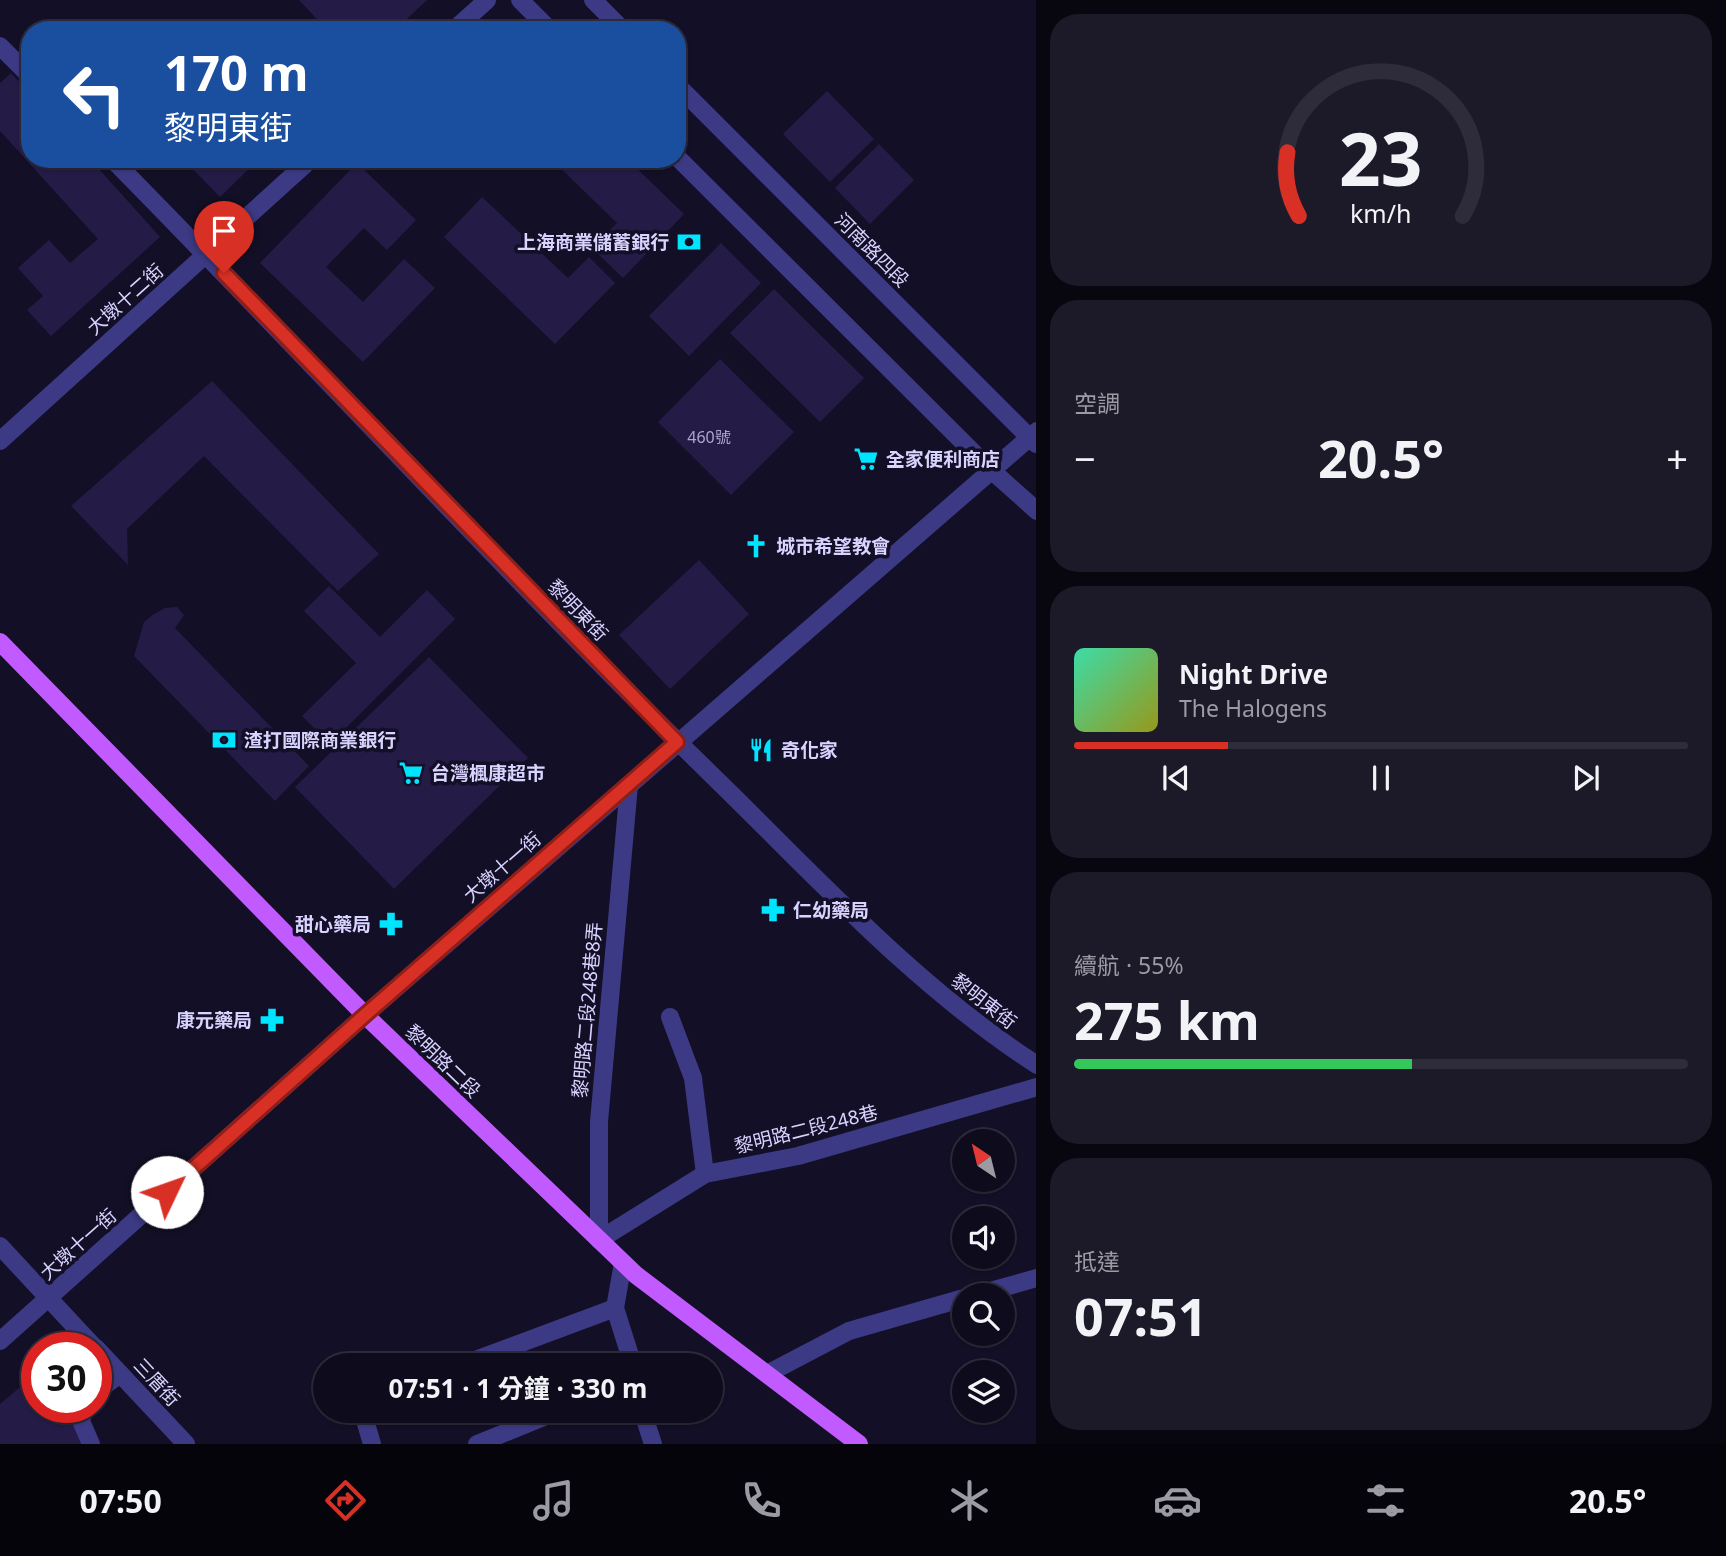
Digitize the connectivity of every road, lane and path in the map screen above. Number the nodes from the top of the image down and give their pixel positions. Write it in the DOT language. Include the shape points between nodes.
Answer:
graph roads {
  1 [pos="487,0"];
  2 [pos="520,0"];
  3 [pos="593,0"];
  4 [pos="464,21"];
  5 [pos="541,21"];
  6 [pos="614,21"];
  7 [pos="0,46"];
  8 [pos="21,67"];
  9 [pos="686,94"];
  10 [pos="686,166"];
  11 [pos="121,168"];
  12 [pos="301,168"];
  13 [pos="205,254"];
  14 [pos="1034,437"];
  15 [pos="0,441"];
  16 [pos="990,469"];
  17 [pos="1036,510"];
  18 [pos="0,642"];
  19 [pos="677,742"];
  20 [pos="629,785"];
  21 [pos="365,1015"];
  22 [pos="670,1017"];
  23 [pos="1036,1064"];
  24 [pos="1036,1087"];
  25 [pos="705,1174"];
  26 [pos="600,1240"];
  27 [pos="0,1246"];
  28 [pos="623,1263"];
  29 [pos="1036,1278"];
  30 [pos="1015,1284"];
  31 [pos="49,1298"];
  32 [pos="952,1301"];
  33 [pos="615,1308"];
  34 [pos="81,1332"];
  35 [pos="0,1342"];
  36 [pos="494,1353"];
  37 [pos="629,1353"];
  38 [pos="112,1365"];
  39 [pos="120,1374"];
  40 [pos="767,1374"];
  41 [pos="112,1380"];
  42 [pos="82,1423"];
  43 [pos="366,1423"];
  44 [pos="529,1423"];
  45 [pos="646,1423"];
  46 [pos="91,1444"];
  47 [pos="186,1444"];
  48 [pos="372,1444"];
  49 [pos="477,1444"];
  50 [pos="653,1444"];
  51 [pos="859,1444"];
  1 -- 4 [label="street"];
  2 -- 5 [label="street"];
  3 -- 6 [label="street"];
  7 -- 8 [label="street"];
  9 -- 14 [label="street, 河南路四段"];
  10 -- 16 [label="street"];
  11 -- 13 [label="street, 黎明東街"];
  12 -- 13 [label="street, 大墩十二街"];
  13 -- 15 [label="street, 大墩十二街"];
  13 -- 19 [label="street, 黎明東街"];
  14 -- 16 [label="street, 大墩十一街"];
  16 -- 17 [label="street"];
  16 -- 19 [label="street, 大墩十一街"];
  18 -- 21 [label="main road, 黎明路二段"];
  19 -- 20 [label="street, 大墩十一街"];
  19 -- 23 [label="street, 黎明東街" via="900,960 953,1006"];
  20 -- 21 [label="street, 大墩十一街"];
  20 -- 26 [label="street, 黎明路二段248巷8弄" via="599,1122"];
  21 -- 26 [label="main road, 黎明路二段"];
  21 -- 31 [label="street, 大墩十一街"];
  22 -- 25 [label="street" via="693,1078"];
  24 -- 25 [label="street, 黎明路二段248巷" via="798,1156"];
  25 -- 26 [label="street, 黎明路二段248巷"];
  26 -- 28 [label="main road, 黎明路二段"];
  27 -- 31 [label="street, 三厝街"];
  28 -- 33 [label="street"];
  28 -- 40 [label="main road, 黎明路二段"];
  29 -- 30 [label="street"];
  31 -- 34 [label="street, 三厝街"];
  31 -- 35 [label="street, 大墩十一街"];
  32 -- 40 [label="street" via="849,1331"];
  33 -- 36 [label="street"];
  33 -- 37 [label="street"];
  38 -- 39 [label="street, 三厝街"];
  39 -- 41 [label="street"];
  39 -- 47 [label="street, 三厝街"];
  40 -- 51 [label="main road, 黎明路二段"];
  42 -- 46 [label="street"];
  43 -- 48 [label="street"];
  44 -- 49 [label="street"];
  45 -- 50 [label="street"];
}
